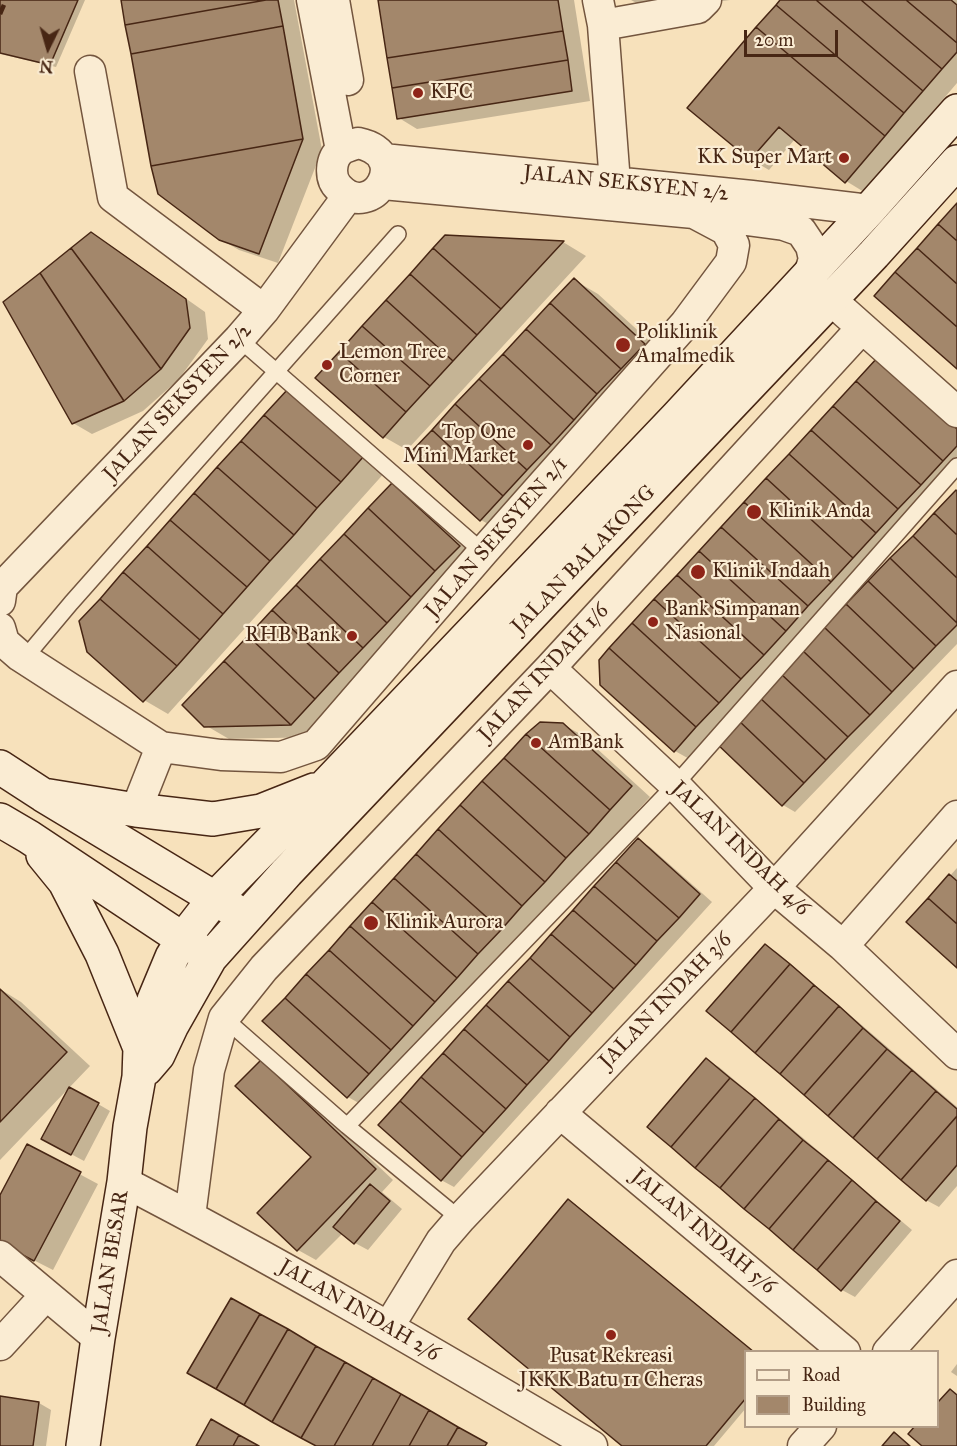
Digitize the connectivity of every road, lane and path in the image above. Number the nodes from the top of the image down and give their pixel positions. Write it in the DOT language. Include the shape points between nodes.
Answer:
graph roads {
  1 [pos="312,0"];
  2 [pos="334,0"];
  3 [pos="706,0"];
  4 [pos="601,13"];
  5 [pos="90,71"];
  6 [pos="957,111"];
  7 [pos="350,147"];
  8 [pos="957,162"];
  9 [pos="383,172"];
  10 [pos="615,183"];
  11 [pos="348,196"];
  12 [pos="869,210"];
  13 [pos="694,213"];
  14 [pos="398,234"];
  15 [pos="808,275"];
  16 [pos="831,300"];
  17 [pos="264,310"];
  18 [pos="862,328"];
  19 [pos="239,339"];
  20 [pos="277,372"];
  21 [pos="957,412"];
  22 [pos="957,466"];
  23 [pos="483,552"];
  24 [pos="1,594"];
  25 [pos="0,628"];
  26 [pos="24,658"];
  27 [pos="550,668"];
  28 [pos="957,686"];
  29 [pos="161,747"];
  30 [pos="0,767"];
  31 [pos="326,785"];
  32 [pos="675,785"];
  33 [pos="43,795"];
  34 [pos="136,810"];
  35 [pos="957,816"];
  36 [pos="0,820"];
  37 [pos="29,837"];
  38 [pos="774,888"];
  39 [pos="215,897"];
  40 [pos="246,917"];
  41 [pos="183,939"];
  42 [pos="843,946"];
  43 [pos="210,958"];
  44 [pos="224,1018"];
  45 [pos="957,1054"];
  46 [pos="140,1063"];
  47 [pos="560,1113"];
  48 [pos="347,1126"];
  49 [pos="124,1182"];
  50 [pos="190,1216"];
  51 [pos="460,1219"];
  52 [pos="0,1256"];
  53 [pos="957,1275"];
  54 [pos="46,1294"];
  55 [pos="388,1326"];
  56 [pos="98,1338"];
  57 [pos="0,1345"];
  58 [pos="843,1350"];
  59 [pos="890,1350"];
  60 [pos="819,1428"];
  61 [pos="83,1446"];
  62 [pos="592,1446"];
  63 [pos="803,1446"];
  1 -- 7 [label="street"];
  2 -- 7 [label="street"];
  3 -- 4 [label="street" via="698,8"];
  4 -- 10 [label="street"];
  5 -- 17 [label="street" via="112,197"];
  6 -- 12 [label="street, JALAN BALAKONG"];
  7 -- 9 [label="street" via="367,145 378,151"];
  7 -- 11 [label="street" via="333,161 332,175 337,187"];
  8 -- 16 [label="street, JALAN BALAKONG"];
  9 -- 10 [label="street, JALAN SEKSYEN 2/2"];
  9 -- 11 [label="street" via="376,191 358,198"];
  9 -- 13 [label="street"];
  10 -- 12 [label="street, JALAN SEKSYEN 2/2"];
  11 -- 17 [label="street, JALAN SEKSYEN 2/2"];
  12 -- 15 [label="street, JALAN BALAKONG"];
  13 -- 15 [label="street" via="784,225 801,231 814,259"];
  13 -- 23 [label="street, JALAN SEKSYEN 2/1" via="726,230 734,245 731,262 685,324"];
  14 -- 20 [label="lane"];
  15 -- 31 [label="street, JALAN BALAKONG"];
  16 -- 18 [label="street"];
  16 -- 40 [label="street, JALAN BALAKONG"];
  17 -- 19 [label="street, JALAN SEKSYEN 2/2"];
  18 -- 21 [label="street"];
  18 -- 27 [label="street, JALAN INDAH 1/6"];
  19 -- 20 [label="lane"];
  19 -- 24 [label="street, JALAN SEKSYEN 2/2"];
  20 -- 23 [label="lane"];
  20 -- 26 [label="lane"];
  22 -- 32 [label="lane"];
  23 -- 29 [label="street, JALAN SEKSYEN 2/1" via="316,745 281,758"];
  25 -- 26 [label="street" via="4,642"];
  26 -- 29 [label="street"];
  27 -- 32 [label="street, JALAN INDAH 4/6"];
  27 -- 44 [label="street, JALAN INDAH 1/6" via="264,968"];
  28 -- 38 [label="street, JALAN INDAH 3/6"];
  29 -- 34 [label="street"];
  30 -- 33 [label="street"];
  31 -- 34 [label="street" via="261,811 213,819"];
  31 -- 39 [label="street, JALAN BALAKONG"];
  32 -- 38 [label="street, JALAN INDAH 4/6"];
  32 -- 48 [label="lane"];
  33 -- 34 [label="street"];
  33 -- 39 [label="street"];
  35 -- 42 [label="street"];
  36 -- 37 [label="street"];
  37 -- 41 [label="street"];
  37 -- 46 [label="street" via="65,882 102,954"];
  38 -- 42 [label="street, JALAN INDAH 4/6"];
  38 -- 47 [label="street, JALAN INDAH 3/6"];
  39 -- 40 [label="street"];
  39 -- 41 [label="street"];
  40 -- 43 [label="street, JALAN BALAKONG"];
  41 -- 43 [label="street"];
  41 -- 46 [label="street, JALAN BESAR" via="154,1000"];
  42 -- 45 [label="street, JALAN INDAH 4/6"];
  43 -- 46 [label="street" via="158,1055"];
  44 -- 48 [label="lane"];
  44 -- 50 [label="street" via="209,1070"];
  46 -- 49 [label="street, JALAN BESAR"];
  47 -- 51 [label="street, JALAN INDAH 3/6"];
  47 -- 58 [label="street, JALAN INDAH 5/6"];
  48 -- 51 [label="lane"];
  49 -- 50 [label="street, JALAN INDAH 2/6"];
  49 -- 56 [label="street, JALAN BESAR"];
  50 -- 55 [label="street, JALAN INDAH 2/6"];
  51 -- 55 [label="street, JALAN INDAH 3/6" via="441,1241"];
  52 -- 54 [label="street"];
  53 -- 59 [label="street"];
  54 -- 56 [label="street"];
  54 -- 57 [label="street"];
  55 -- 62 [label="street, JALAN INDAH 2/6"];
  56 -- 61 [label="street, JALAN BESAR"];
  60 -- 63 [label="street"];
}
